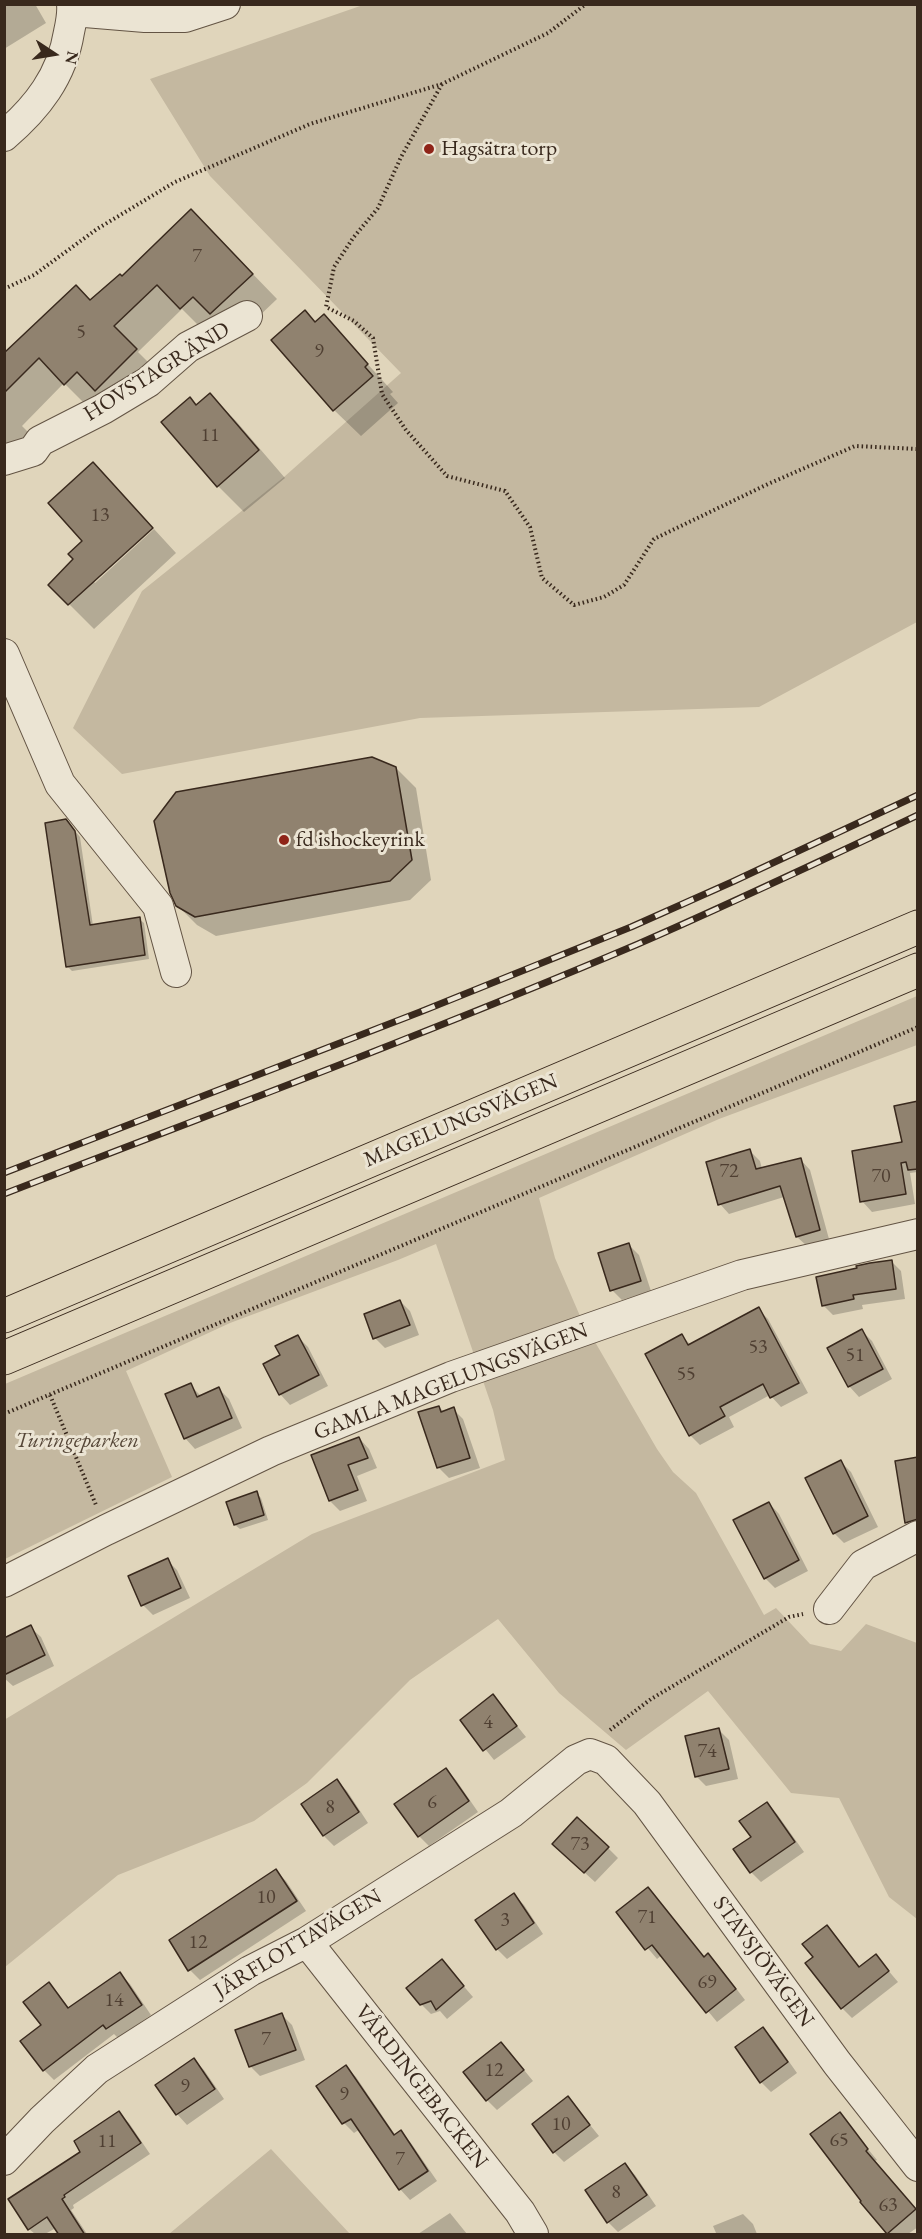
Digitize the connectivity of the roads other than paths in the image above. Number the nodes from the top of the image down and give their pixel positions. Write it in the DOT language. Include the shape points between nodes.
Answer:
graph roads {
  1 [pos="225,4"];
  2 [pos="72,8"];
  3 [pos="4,136"];
  4 [pos="247,316"];
  5 [pos="4,460"];
  6 [pos="4,654"];
  7 [pos="918,927"];
  8 [pos="918,970"];
  9 [pos="176,972"];
  10 [pos="918,1234"];
  11 [pos="4,1316"];
  12 [pos="4,1358"];
  13 [pos="918,1536"];
  14 [pos="4,1582"];
  15 [pos="829,1609"];
  16 [pos="598,1757"];
  17 [pos="307,1942"];
  18 [pos="4,2160"];
  19 [pos="918,2166"];
  20 [pos="533,2235"];
  1 -- 2 [label="street" via="184,17 145,17"];
  2 -- 3 [label="street" via="60,67 45,95"];
  4 -- 5 [label="street, HOVSTAGRÄND" via="188,347 148,381 103,409 40,441 33,452"];
  6 -- 9 [label="street" via="60,784 158,906"];
  7 -- 11 [label="main road, MAGELUNGSVÄGEN"];
  8 -- 12 [label="main road, MAGELUNGSVÄGEN"];
  10 -- 14 [label="street, GAMLA MAGELUNGSVÄGEN" via="742,1275 451,1377 271,1451"];
  13 -- 15 [label="street" via="863,1565"];
  16 -- 17 [label="street, JÄRFLOTTAVÄGEN" via="576,1760 511,1813"];
  16 -- 19 [label="street, STAVSJÖVÄGEN" via="647,1803 837,2063"];
  17 -- 18 [label="street, JÄRFLOTTAVÄGEN" via="250,1971 97,2068"];
  17 -- 20 [label="street, VÅRDINGEBACKEN" via="520,2212"];
}
